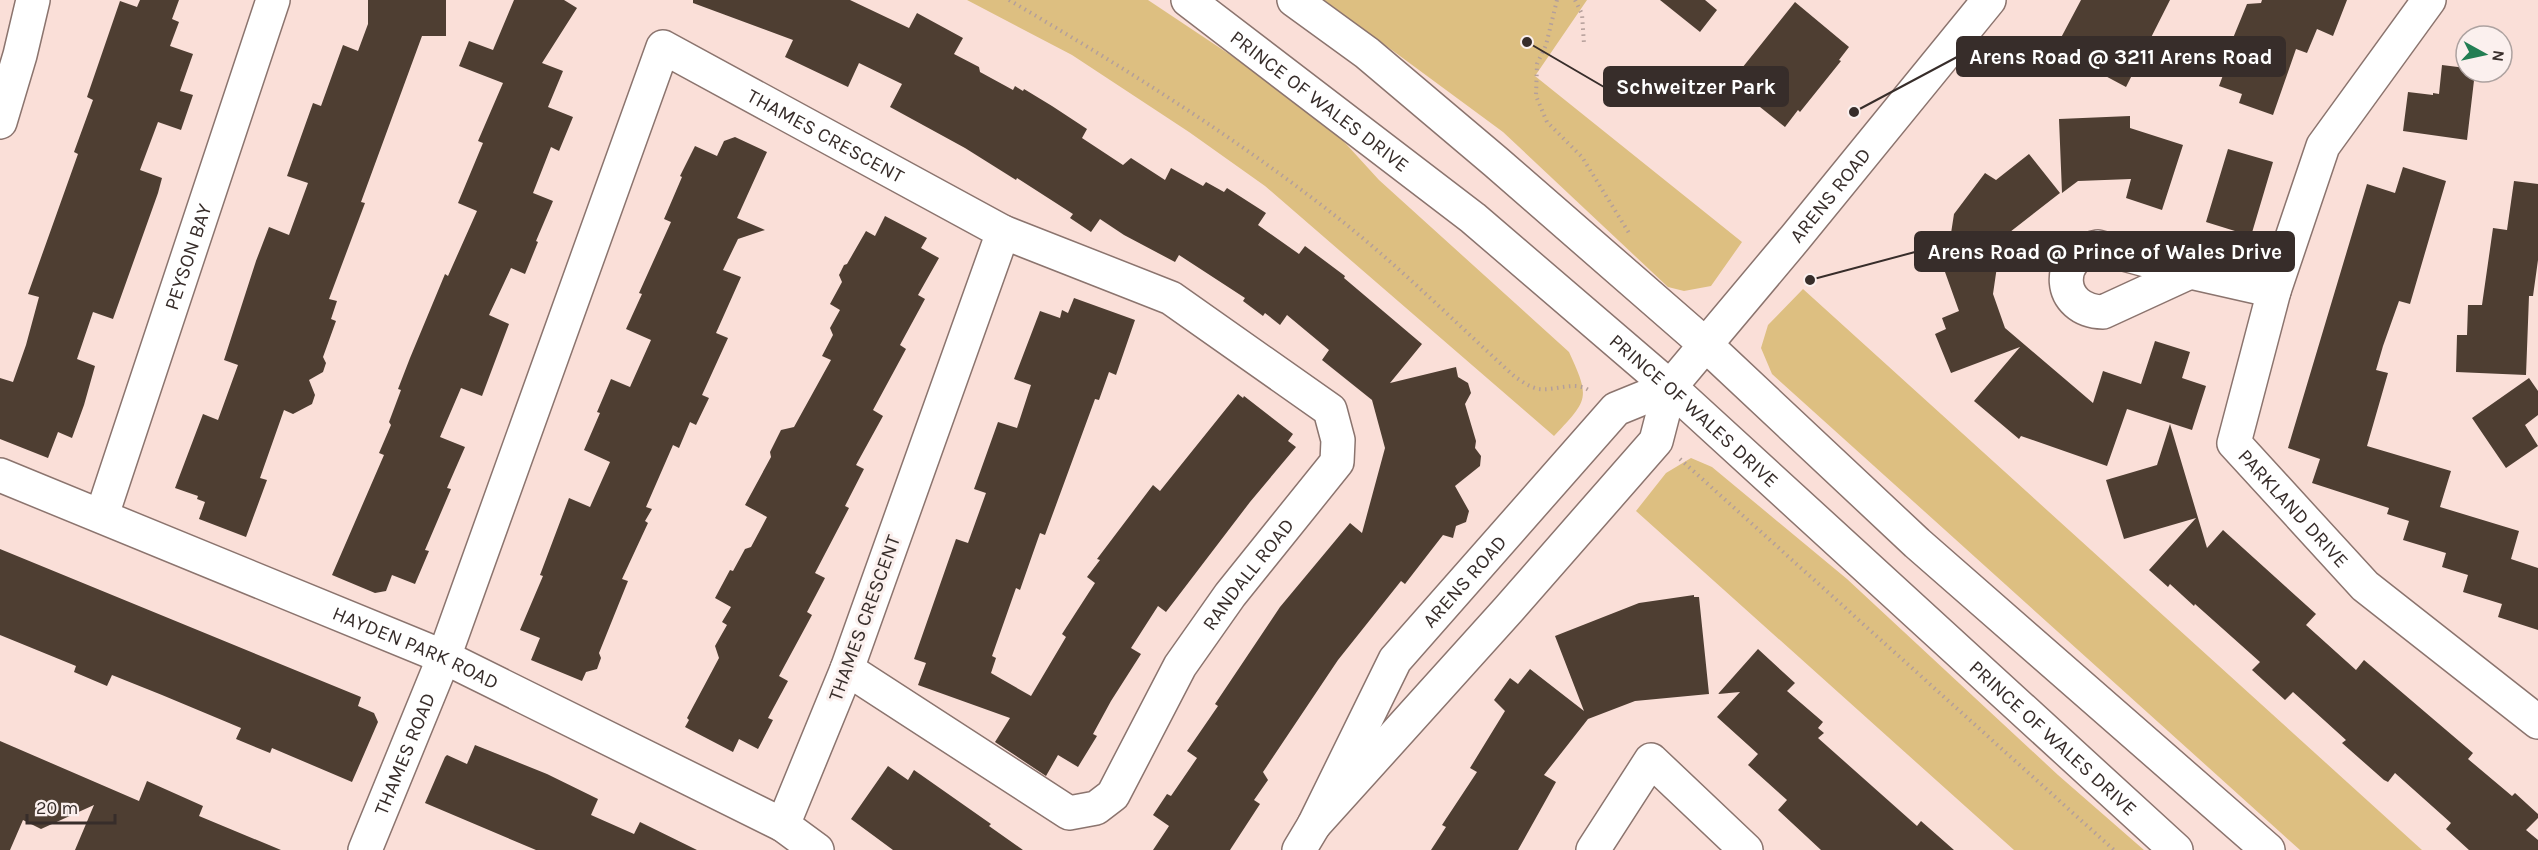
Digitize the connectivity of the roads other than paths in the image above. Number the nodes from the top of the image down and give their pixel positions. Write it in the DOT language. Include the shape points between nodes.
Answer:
graph roads {
  1 [pos="33,0"];
  2 [pos="273,0"];
  3 [pos="1188,0"];
  4 [pos="1294,0"];
  5 [pos="1989,0"];
  6 [pos="2429,0"];
  7 [pos="0,122"];
  8 [pos="1003,232"];
  9 [pos="2190,272"];
  10 [pos="2274,291"];
  11 [pos="1706,345"];
  12 [pos="1670,387"];
  13 [pos="0,475"];
  14 [pos="102,515"];
  15 [pos="444,657"];
  16 [pos="847,669"];
  17 [pos="2538,722"];
  18 [pos="783,825"];
  19 [pos="1307,837"];
  20 [pos="365,850"];
  21 [pos="817,850"];
  22 [pos="1593,850"];
  23 [pos="1746,850"];
  24 [pos="2176,850"];
  25 [pos="2268,850"];
  1 -- 7 [label="street"];
  2 -- 14 [label="street, PEYSON BAY"];
  3 -- 12 [label="street, PRINCE OF WALES DRIVE" via="1473,218"];
  4 -- 11 [label="street" via="1367,53"];
  5 -- 11 [label="street, ARENS ROAD"];
  6 -- 10 [label="street, PARKLAND DRIVE" via="2323,146"];
  8 -- 15 [label="street, THAMES CRESCENT" via="663,47"];
  8 -- 16 [label="street, THAMES CRESCENT"];
  8 -- 16 [label="street, RANDALL ROAD" via="1171,297 1330,410 1338,440 1337,462 1230,595 1180,666 1113,795 1096,808 1069,813"];
  9 -- 10 [label="street"];
  10 -- 17 [label="street, PARKLAND DRIVE" via="2234,442 2365,586"];
  11 -- 12 [label="street, ARENS ROAD"];
  11 -- 25 [label="street" via="1917,543"];
  12 -- 19 [label="street, ARENS ROAD" via="1656,441"];
  12 -- 19 [label="street, ARENS ROAD" via="1616,409 1395,660"];
  12 -- 24 [label="street, PRINCE OF WALES DRIVE"];
  13 -- 14 [label="street, HAYDEN PARK ROAD"];
  14 -- 15 [label="street, HAYDEN PARK ROAD"];
  15 -- 18 [label="street, HAYDEN PARK ROAD"];
  15 -- 20 [label="street, THAMES ROAD"];
  16 -- 18 [label="street, THAMES CRESCENT"];
  18 -- 21 [label="street, HAYDEN PARK ROAD"];
  22 -- 23 [label="street" via="1651,760"];
}
